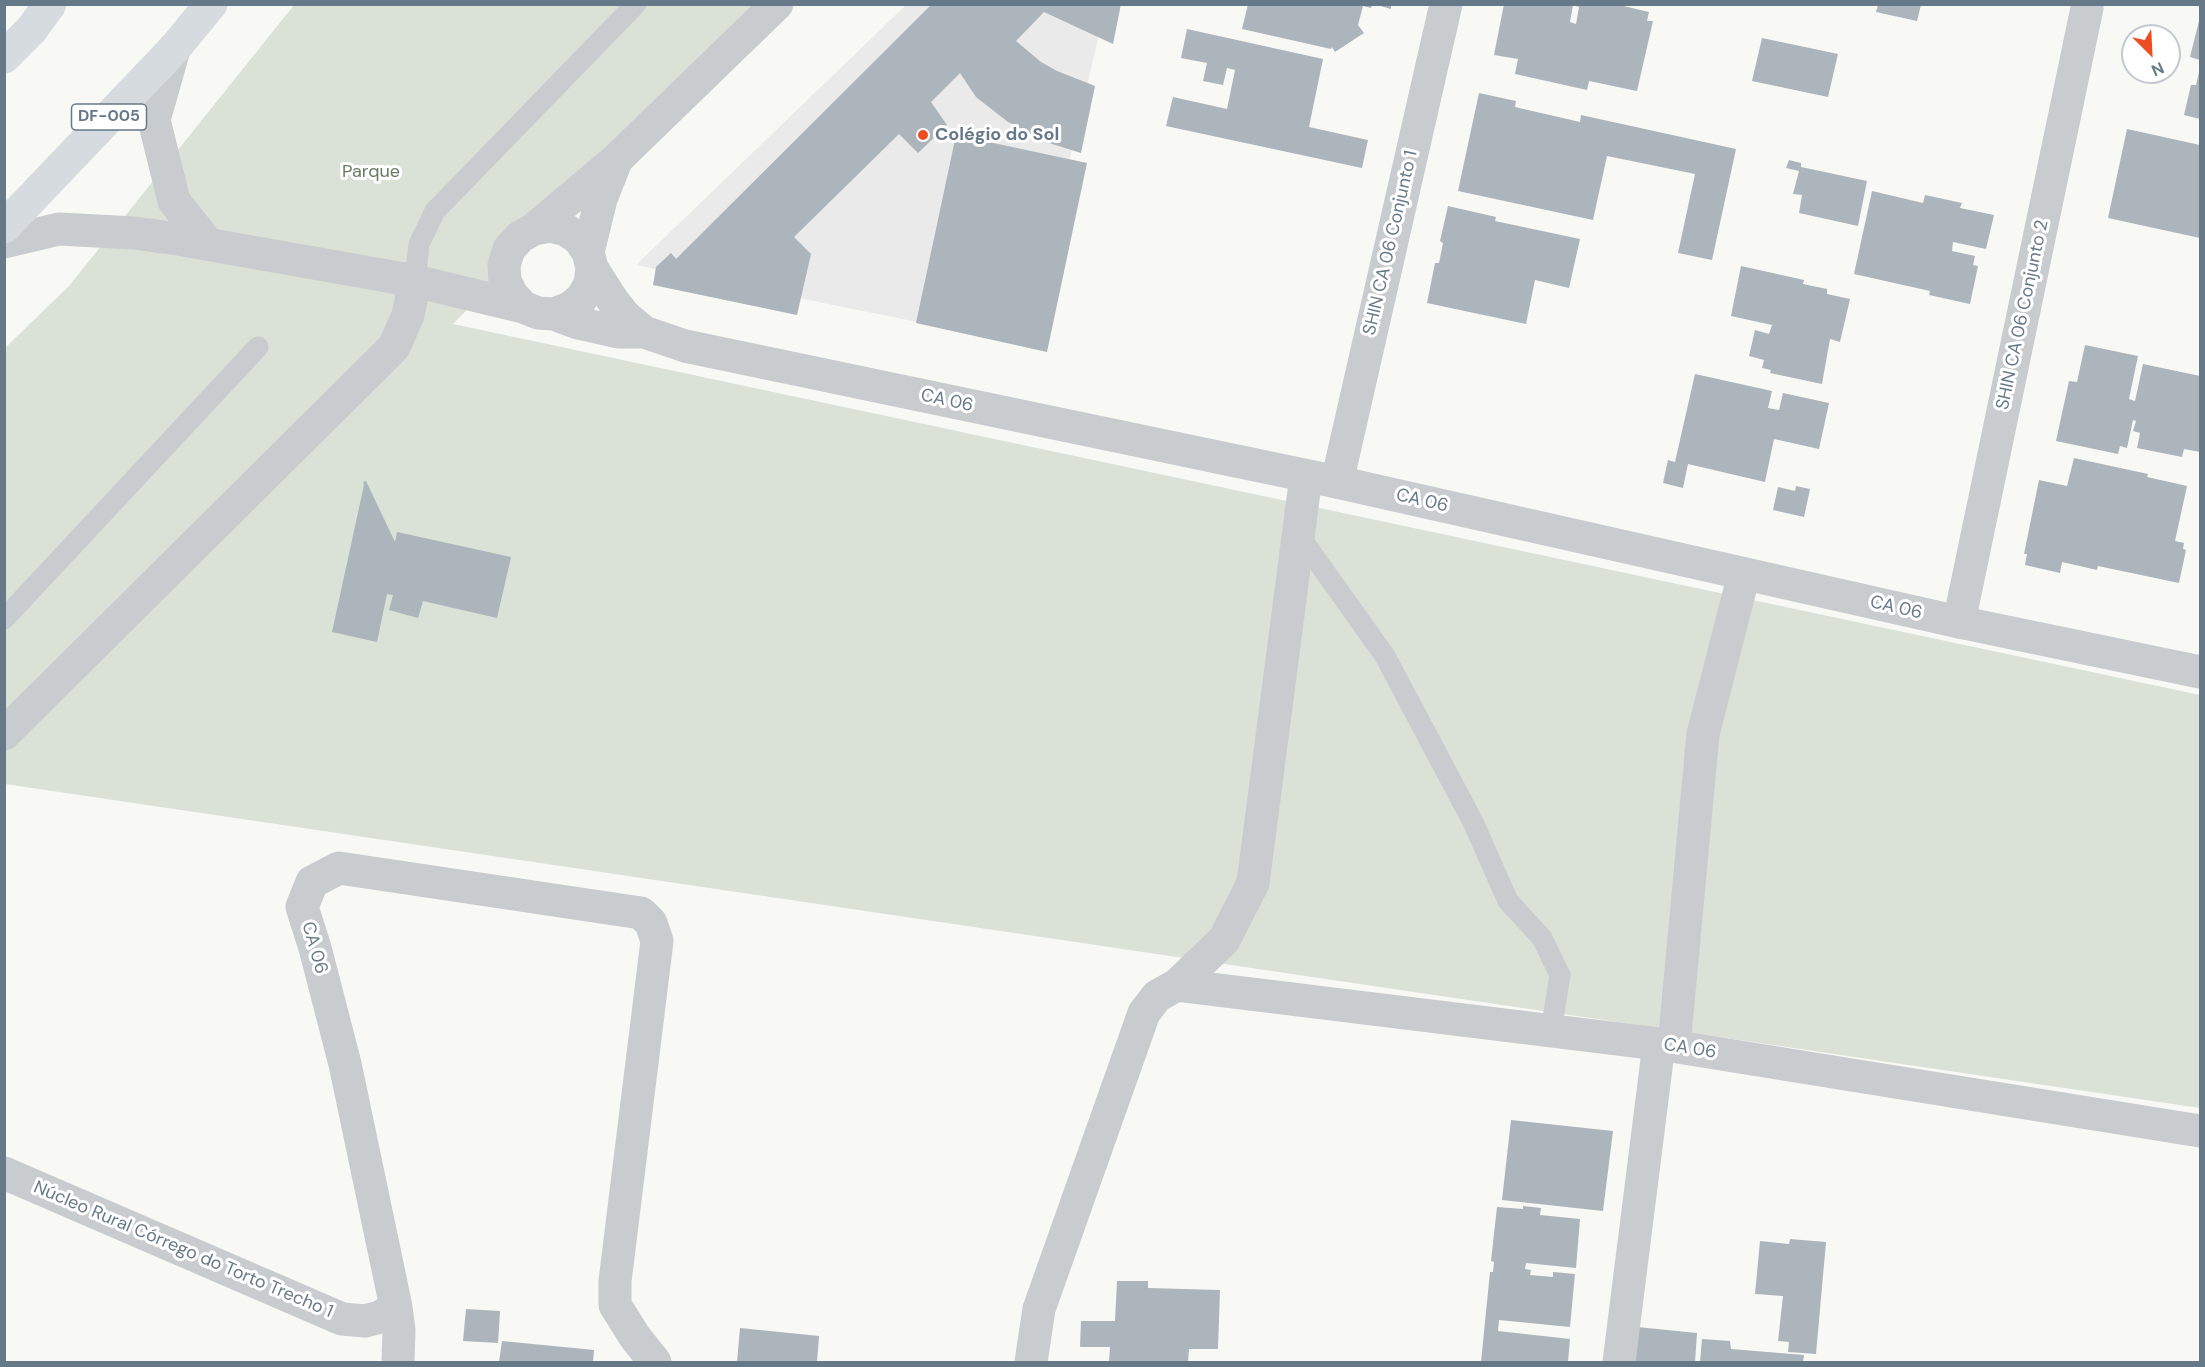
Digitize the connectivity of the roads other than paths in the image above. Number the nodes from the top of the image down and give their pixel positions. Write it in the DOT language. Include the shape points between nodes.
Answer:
graph roads {
  1 [pos="50,4"];
  2 [pos="211,4"];
  3 [pos="636,4"];
  4 [pos="777,4"];
  5 [pos="1446,4"];
  6 [pos="2087,8"];
  7 [pos="174,49"];
  8 [pos="4,57"];
  9 [pos="617,159"];
  10 [pos="4,227"];
  11 [pos="534,229"];
  12 [pos="4,242"];
  13 [pos="208,244"];
  14 [pos="590,260"];
  15 [pos="415,280"];
  16 [pos="538,310"];
  17 [pos="644,332"];
  18 [pos="258,347"];
  19 [pos="1321,479"];
  20 [pos="1299,534"];
  21 [pos="1744,574"];
  22 [pos="4,619"];
  23 [pos="1959,622"];
  24 [pos="2200,672"];
  25 [pos="4,734"];
  26 [pos="1177,985"];
  27 [pos="1551,1031"];
  28 [pos="1666,1045"];
  29 [pos="2200,1131"];
  30 [pos="4,1173"];
  31 [pos="396,1307"];
  32 [pos="398,1362"];
  33 [pos="655,1362"];
  34 [pos="1031,1362"];
  35 [pos="1619,1362"];
  1 -- 8 [label="main road"];
  2 -- 7 [label="main road, DF-005"];
  3 -- 15 [label="lane" via="435,210 419,244"];
  4 -- 9 [label="street"];
  5 -- 19 [label="street, SHIN CA 06 Conjunto 1"];
  6 -- 23 [label="street, SHIN CA 06 Conjunto 2"];
  7 -- 10 [label="main road, DF-005"];
  7 -- 13 [label="street" via="154,120 174,201"];
  9 -- 11 [label="street"];
  9 -- 14 [label="street" via="601,199"];
  11 -- 14 [label="street, CA 06" via="550,226 566,230 579,239"];
  11 -- 16 [label="street" via="519,237 504,264 505,281 512,295"];
  12 -- 13 [label="street, CA 06" via="59,229 134,233"];
  13 -- 15 [label="street, CA 06"];
  14 -- 16 [label="street" via="590,284 582,298 570,308"];
  14 -- 17 [label="street, CA 06" via="613,301"];
  15 -- 16 [label="street, CA 06"];
  15 -- 25 [label="street" via="408,315 394,347"];
  16 -- 17 [label="street, CA 06" via="618,332"];
  17 -- 19 [label="street, CA 06" via="686,346"];
  18 -- 22 [label="lane"];
  19 -- 20 [label="street, SHIN CA 06 Conjunto 1"];
  19 -- 21 [label="street, CA 06"];
  20 -- 26 [label="street, SHIN CA 06 Conjunto 1" via="1253,883 1224,940"];
  20 -- 27 [label="lane" via="1385,656 1473,822 1508,901 1542,938 1560,975"];
  21 -- 23 [label="street, CA 06"];
  21 -- 28 [label="street" via="1703,734"];
  23 -- 24 [label="street, CA 06"];
  26 -- 27 [label="street, CA 06"];
  26 -- 34 [label="street, SHIN CA 06 Conjunto 1" via="1156,996 1144,1012 1039,1309"];
  27 -- 28 [label="street, CA 06"];
  28 -- 29 [label="street, CA 06"];
  28 -- 35 [label="street"];
  30 -- 31 [label="street, Núcleo Rural Córrego do Torto Trecho 1" via="342,1319 365,1321"];
  31 -- 32 [label="street, CA 06"];
  31 -- 33 [label="street, CA 06" via="345,1065 302,907 312,882 339,868 641,913 651,922 657,941 615,1305"];
}
